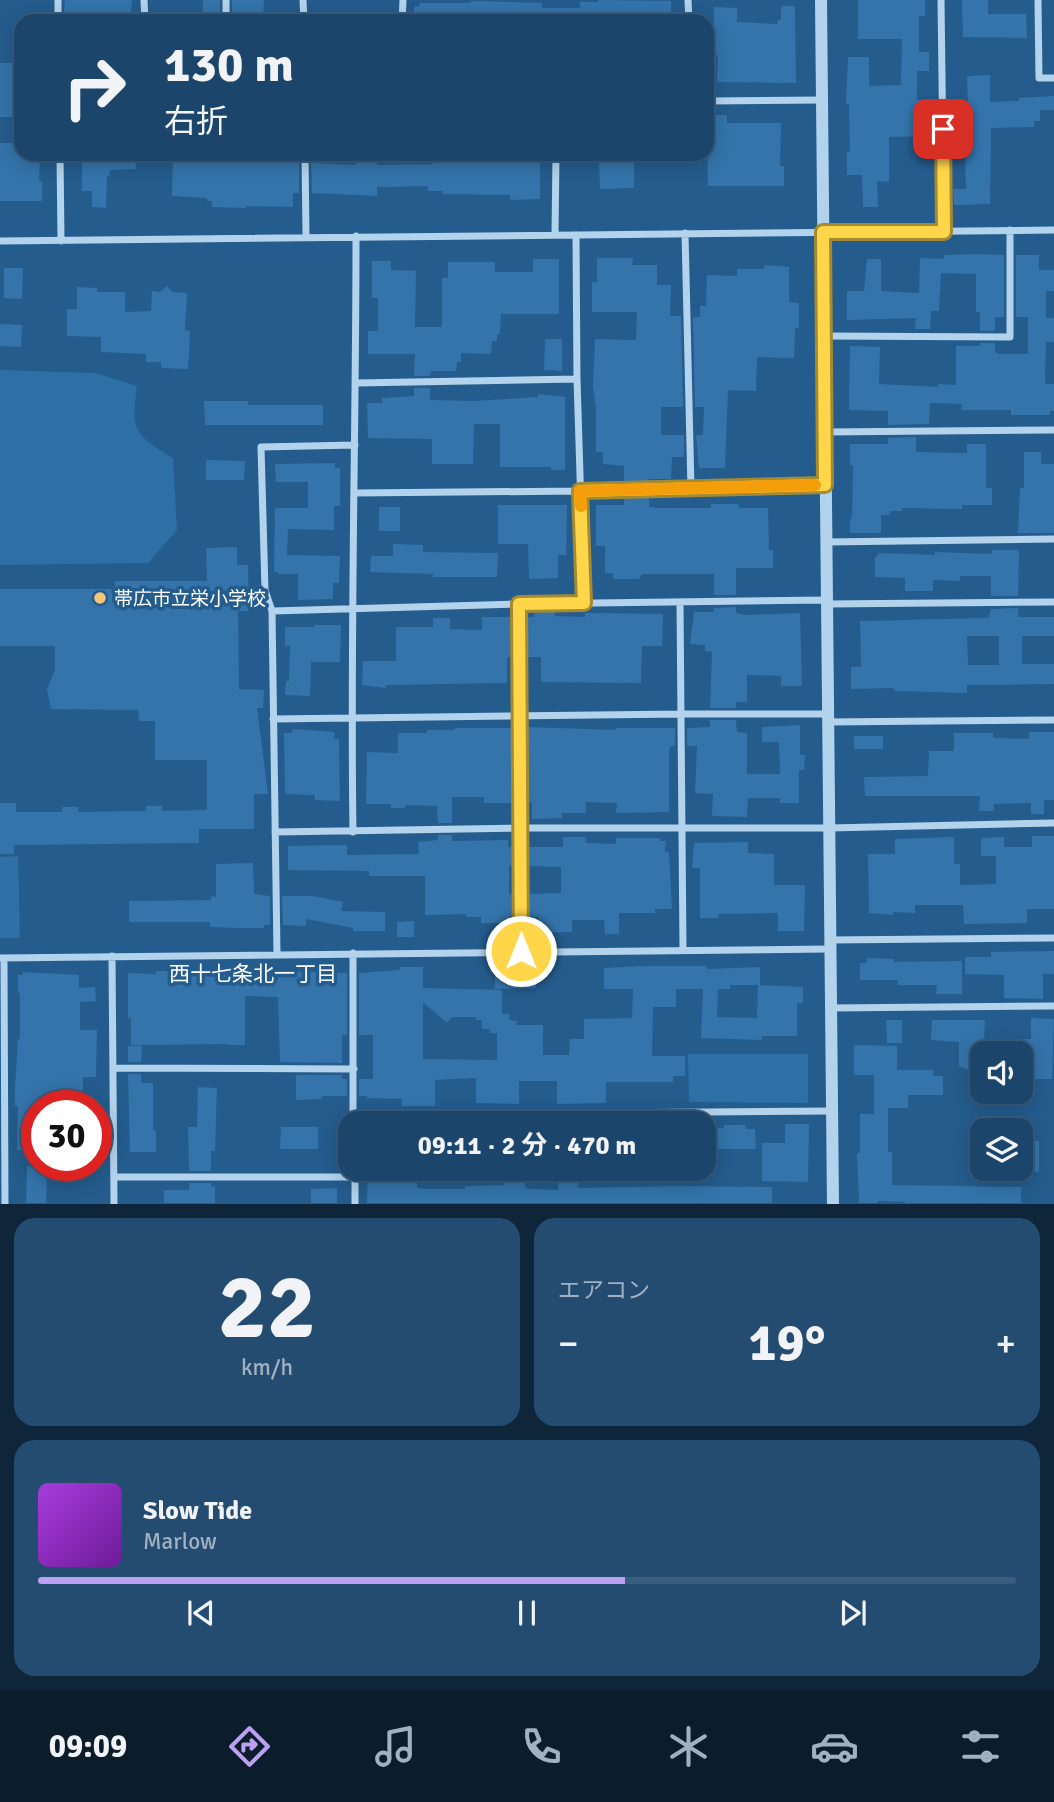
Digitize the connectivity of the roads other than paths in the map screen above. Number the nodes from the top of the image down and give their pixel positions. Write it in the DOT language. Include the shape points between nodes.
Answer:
graph roads {
  1 [pos="821,0"];
  2 [pos="941,0"];
  3 [pos="1038,0"];
  4 [pos="1054,78"];
  5 [pos="822,100"];
  6 [pos="714,101"];
  7 [pos="60,161"];
  8 [pos="305,161"];
  9 [pos="556,161"];
  10 [pos="1010,230"];
  11 [pos="1054,230"];
  12 [pos="823,232"];
  13 [pos="944,232"];
  14 [pos="685,233"];
  15 [pos="555,235"];
  16 [pos="576,235"];
  17 [pos="306,236"];
  18 [pos="356,236"];
  19 [pos="0,241"];
  20 [pos="61,241"];
  21 [pos="824,336"];
  22 [pos="577,379"];
  23 [pos="356,383"];
  24 [pos="1054,430"];
  25 [pos="825,432"];
  26 [pos="355,445"];
  27 [pos="825,485"];
  28 [pos="691,489"];
  29 [pos="580,491"];
  30 [pos="355,493"];
  31 [pos="1054,539"];
  32 [pos="826,542"];
  33 [pos="827,602"];
  34 [pos="1054,602"];
  35 [pos="584,603"];
  36 [pos="680,603"];
  37 [pos="519,604"];
  38 [pos="353,608"];
  39 [pos="272,611"];
  40 [pos="681,713"];
  41 [pos="520,716"];
  42 [pos="351,717"];
  43 [pos="828,718"];
  44 [pos="273,719"];
  45 [pos="1054,719"];
  46 [pos="1054,824"];
  47 [pos="681,827"];
  48 [pos="522,828"];
  49 [pos="829,828"];
  50 [pos="275,832"];
  51 [pos="353,832"];
  52 [pos="1054,938"];
  53 [pos="830,945"];
  54 [pos="683,949"];
  55 [pos="521,951"];
  56 [pos="353,953"];
  57 [pos="277,954"];
  58 [pos="112,956"];
  59 [pos="2,958"];
  60 [pos="1054,1006"];
  61 [pos="831,1008"];
  62 [pos="113,1069"];
  63 [pos="354,1069"];
  64 [pos="353,1111"];
  65 [pos="832,1111"];
  66 [pos="716,1113"];
  67 [pos="338,1173"];
  68 [pos="115,1177"];
  69 [pos="355,1181"];
  70 [pos="5,1203"];
  71 [pos="114,1203"];
  72 [pos="355,1203"];
  73 [pos="832,1203"];
  1 -- 5 [label="street"];
  2 -- 13 [label="street"];
  3 -- 4 [label="street" via="1039,78"];
  5 -- 6 [label="street"];
  5 -- 12 [label="street"];
  7 -- 20 [label="street"];
  8 -- 17 [label="street"];
  9 -- 15 [label="street"];
  10 -- 11 [label="street"];
  10 -- 13 [label="street"];
  10 -- 21 [label="street" via="1010,337"];
  12 -- 13 [label="street"];
  12 -- 14 [label="street"];
  12 -- 21 [label="street"];
  14 -- 16 [label="street"];
  14 -- 28 [label="street"];
  15 -- 16 [label="street"];
  15 -- 18 [label="street"];
  16 -- 22 [label="street"];
  17 -- 18 [label="street"];
  17 -- 20 [label="street"];
  18 -- 23 [label="street"];
  19 -- 20 [label="street"];
  21 -- 25 [label="street"];
  22 -- 23 [label="street"];
  22 -- 29 [label="street"];
  23 -- 26 [label="street"];
  24 -- 25 [label="street"];
  25 -- 27 [label="street"];
  26 -- 30 [label="street"];
  26 -- 39 [label="street" via="261,447 265,590"];
  27 -- 28 [label="street"];
  27 -- 32 [label="street"];
  28 -- 29 [label="street"];
  29 -- 30 [label="street"];
  29 -- 35 [label="street"];
  30 -- 38 [label="street"];
  31 -- 32 [label="street"];
  32 -- 33 [label="street"];
  33 -- 34 [label="street"];
  33 -- 36 [label="street"];
  33 -- 43 [label="street"];
  35 -- 36 [label="street"];
  35 -- 37 [label="street"];
  36 -- 40 [label="street"];
  37 -- 38 [label="street"];
  37 -- 41 [label="street"];
  38 -- 39 [label="street"];
  38 -- 42 [label="street"];
  39 -- 44 [label="street"];
  40 -- 41 [label="street"];
  40 -- 43 [label="street"];
  40 -- 47 [label="street"];
  41 -- 42 [label="street"];
  41 -- 48 [label="street"];
  42 -- 44 [label="street"];
  42 -- 51 [label="street"];
  43 -- 45 [label="street"];
  43 -- 49 [label="street"];
  44 -- 50 [label="street"];
  46 -- 49 [label="street"];
  47 -- 48 [label="street"];
  47 -- 49 [label="street"];
  47 -- 54 [label="street"];
  48 -- 51 [label="street"];
  48 -- 55 [label="street"];
  49 -- 53 [label="street"];
  50 -- 51 [label="street"];
  50 -- 57 [label="street"];
  52 -- 53 [label="street"];
  53 -- 54 [label="street"];
  53 -- 61 [label="street"];
  54 -- 55 [label="street"];
  55 -- 56 [label="street"];
  56 -- 57 [label="street"];
  56 -- 63 [label="street"];
  57 -- 58 [label="street"];
  58 -- 59 [label="street"];
  58 -- 62 [label="street"];
  59 -- 70 [label="street"];
  60 -- 61 [label="street"];
  61 -- 65 [label="street"];
  62 -- 63 [label="street"];
  62 -- 68 [label="street"];
  63 -- 64 [label="street"];
  65 -- 66 [label="street"];
  65 -- 73 [label="street"];
  67 -- 68 [label="street"];
  68 -- 71 [label="street"];
  69 -- 72 [label="street"];
}
